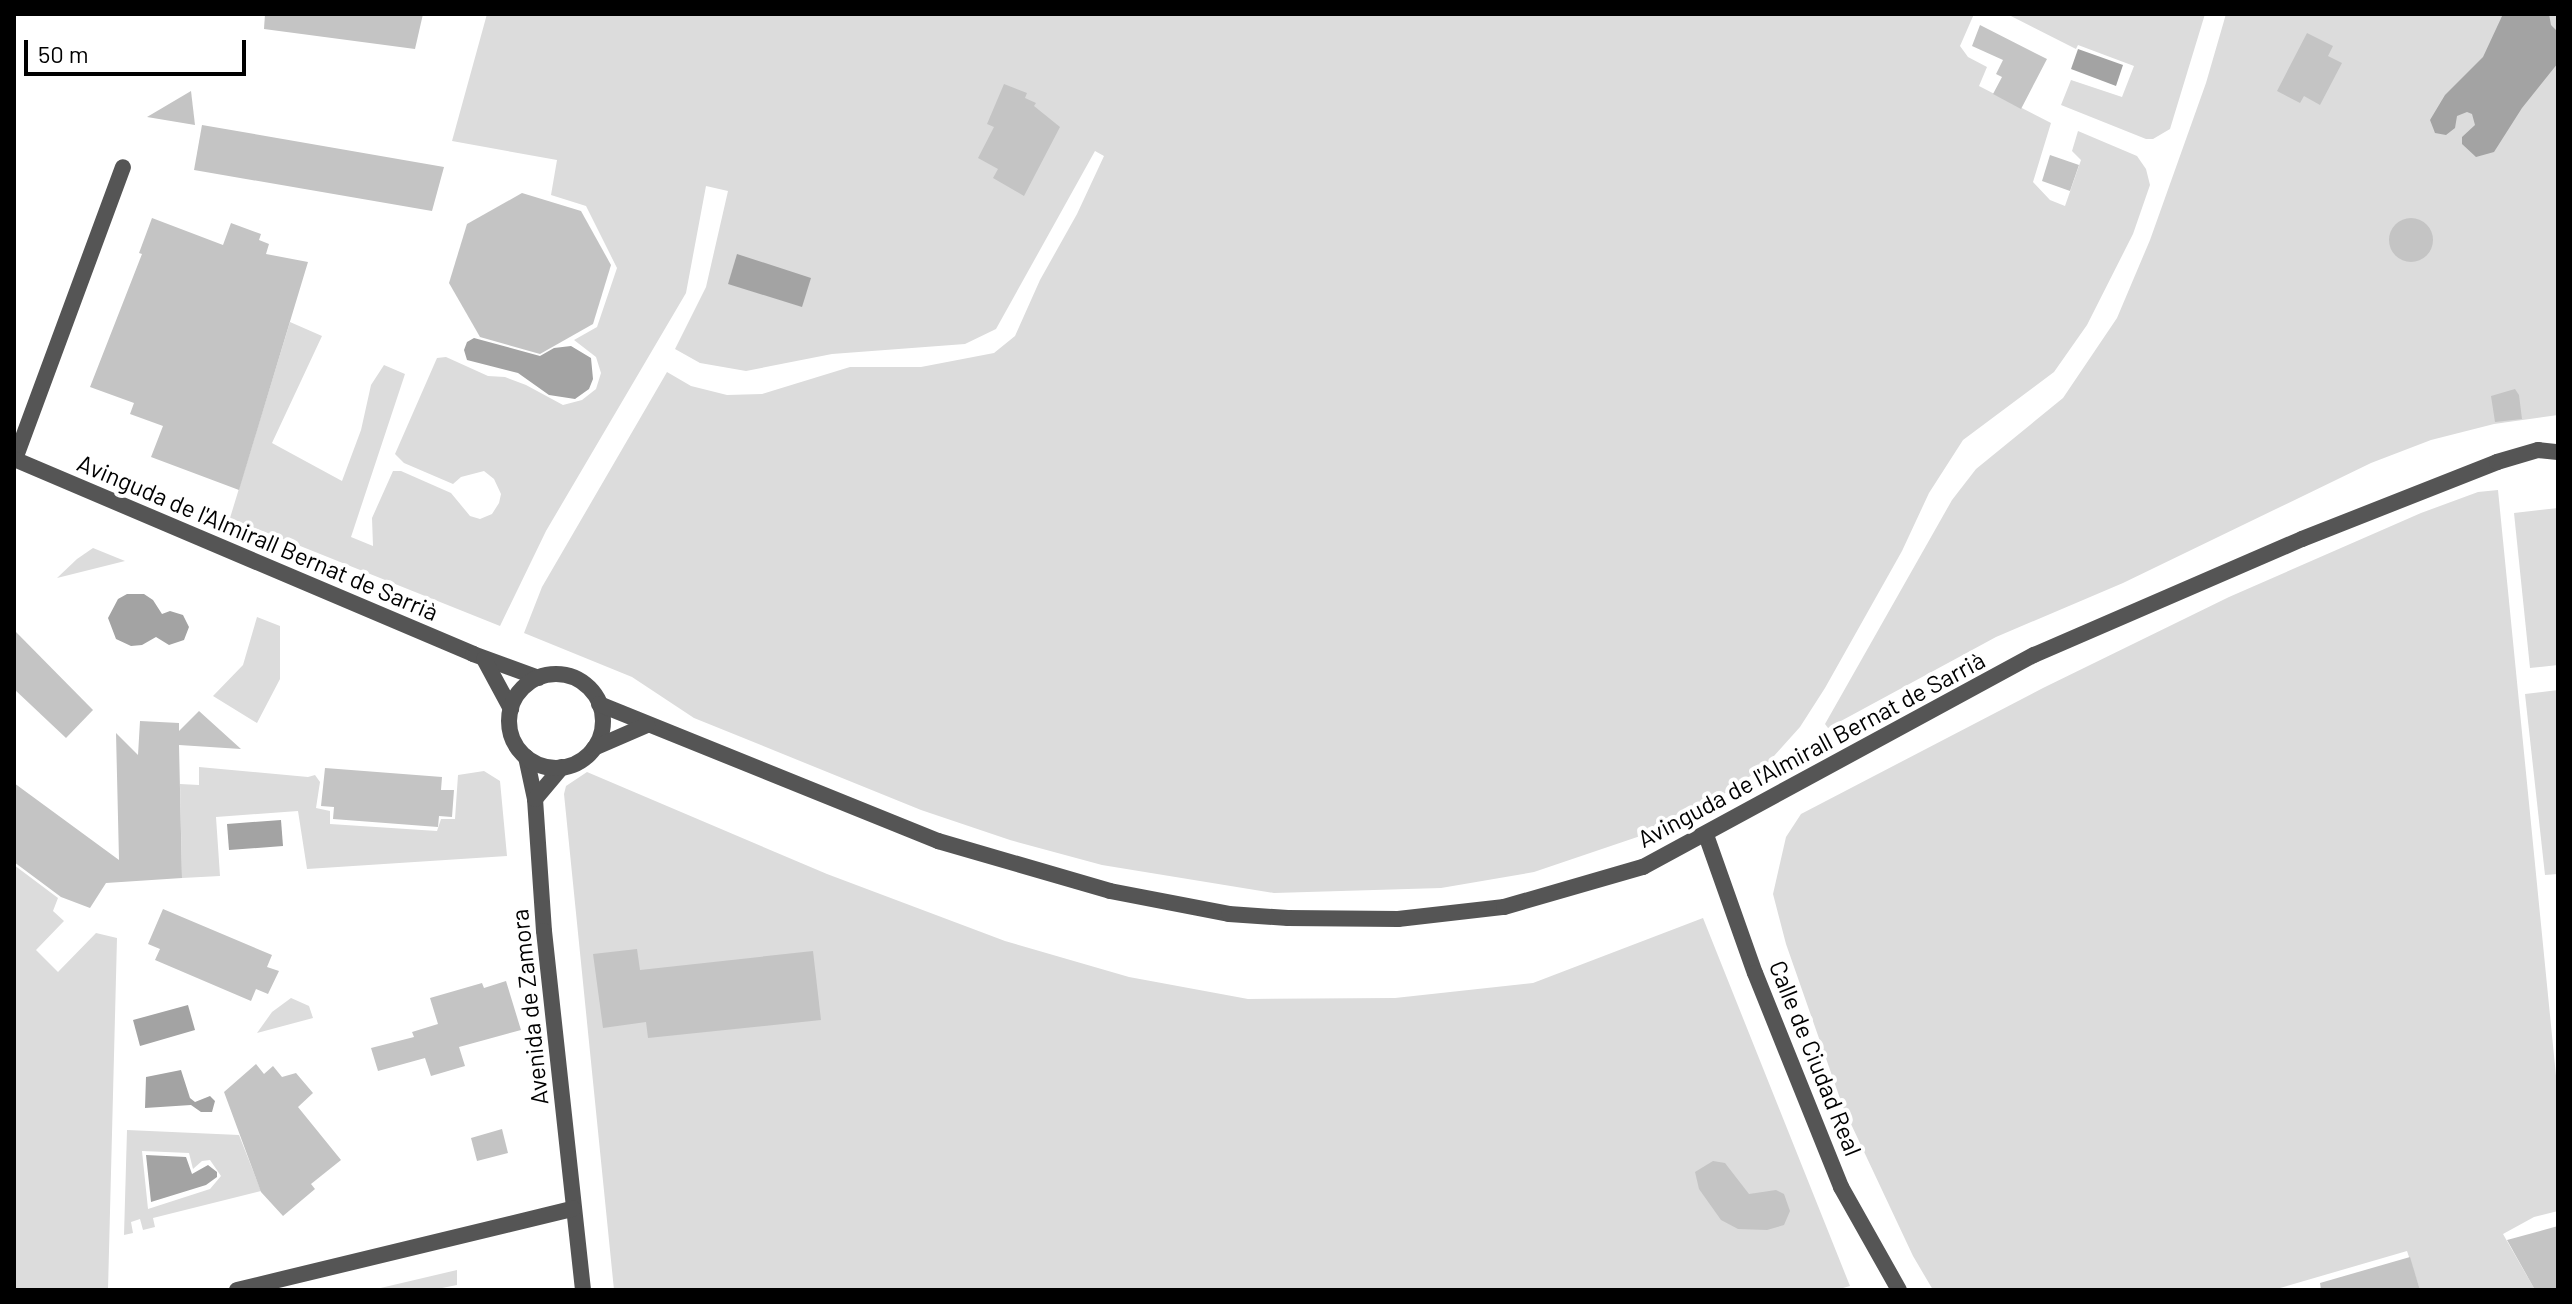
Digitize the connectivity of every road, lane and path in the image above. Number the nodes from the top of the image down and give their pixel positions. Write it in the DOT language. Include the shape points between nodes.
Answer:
graph roads {
  1 [pos="123,167"];
  2 [pos="2558,452"];
  3 [pos="15,459"];
  4 [pos="484,659"];
  5 [pos="539,678"];
  6 [pos="599,704"];
  7 [pos="511,709"];
  8 [pos="647,725"];
  9 [pos="594,748"];
  10 [pos="526,757"];
  11 [pos="562,767"];
  12 [pos="535,799"];
  13 [pos="1706,835"];
  14 [pos="573,1209"];
  15 [pos="237,1290"];
  16 [pos="583,1290"];
  17 [pos="1899,1290"];
  1 -- 3 [label="street"];
  2 -- 13 [label="street, Avinguda de l'Almirall Bernat de Sarrià" via="2538,450 2444,482 2034,655"];
  3 -- 4 [label="street, Avinguda de l'Almirall Bernat de Sarrià"];
  4 -- 5 [label="street, Avinguda de l'Almirall Bernat de Sarrià"];
  4 -- 7 [label="street"];
  5 -- 6 [label="street" via="565,675 579,681"];
  5 -- 7 [label="street" via="522,688"];
  6 -- 8 [label="street, Avinguda de l'Almirall Bernat de Sarrià"];
  6 -- 9 [label="street" via="603,719"];
  7 -- 10 [label="street" via="510,731"];
  8 -- 9 [label="street"];
  8 -- 13 [label="street, Avinguda de l'Almirall Bernat de Sarrià" via="938,841 1110,891 1229,914 1398,919 1504,907 1643,867"];
  9 -- 11 [label="street" via="584,759"];
  10 -- 11 [label="street" via="539,765"];
  10 -- 12 [label="street, Avenida de Zamora"];
  11 -- 12 [label="street"];
  12 -- 14 [label="street, Avenida de Zamora"];
  13 -- 17 [label="street, Calle de Ciudad Real" via="1841,1187"];
  14 -- 15 [label="street"];
  14 -- 16 [label="street, Avenida de Zamora"];
}
